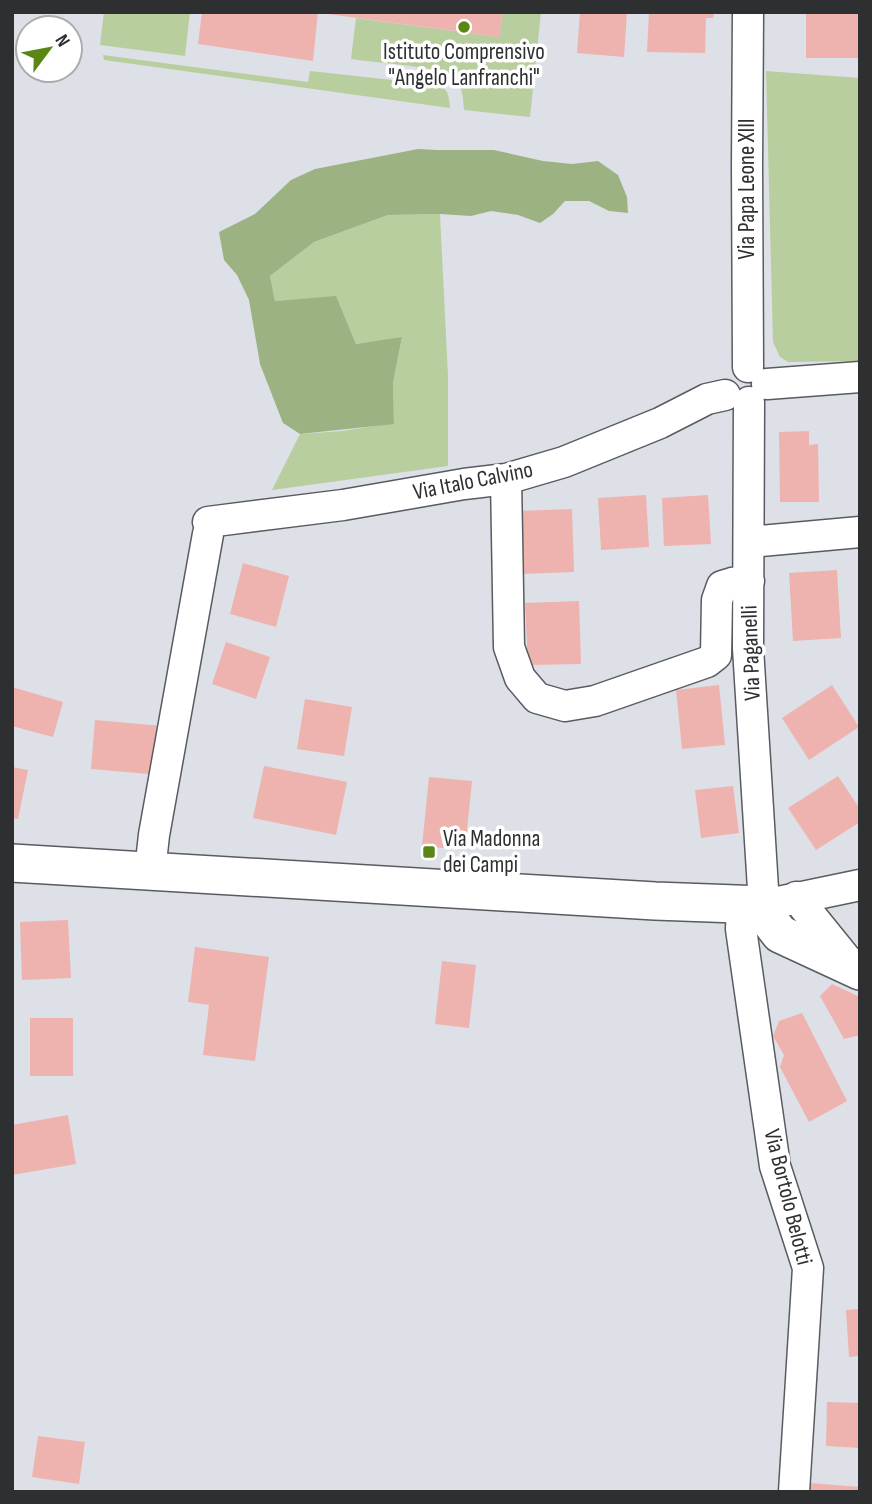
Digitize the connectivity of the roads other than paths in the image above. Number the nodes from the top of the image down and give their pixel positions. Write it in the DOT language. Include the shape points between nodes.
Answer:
graph roads {
  1 [pos="748,12"];
  2 [pos="860,377"];
  3 [pos="747,387"];
  4 [pos="506,479"];
  5 [pos="860,532"];
  6 [pos="749,542"];
  7 [pos="749,581"];
  8 [pos="12,863"];
  9 [pos="150,871"];
  10 [pos="860,886"];
  11 [pos="768,902"];
  12 [pos="857,970"];
  13 [pos="794,1492"];
  1 -- 3 [label="street, Via Papa Leone XIII"];
  2 -- 3 [label="street"];
  3 -- 4 [label="street, Via Italo Calvino" via="707,399 564,462"];
  3 -- 6 [label="street, Via Paganelli"];
  4 -- 7 [label="street" via="509,648 520,678 537,698 565,706 595,701 707,662 716,655 717,600 722,586"];
  4 -- 9 [label="street, Via Italo Calvino" via="208,528"];
  5 -- 6 [label="street"];
  6 -- 7 [label="street, Via Paganelli"];
  7 -- 11 [label="street, Via Paganelli" via="748,648"];
  8 -- 9 [label="street"];
  9 -- 11 [label="street" via="655,901"];
  10 -- 11 [label="street"];
  11 -- 12 [label="street" via="770,921 780,934"];
  11 -- 13 [label="street, Via Bortolo Belotti" via="741,929 775,1166 808,1268"];
}
